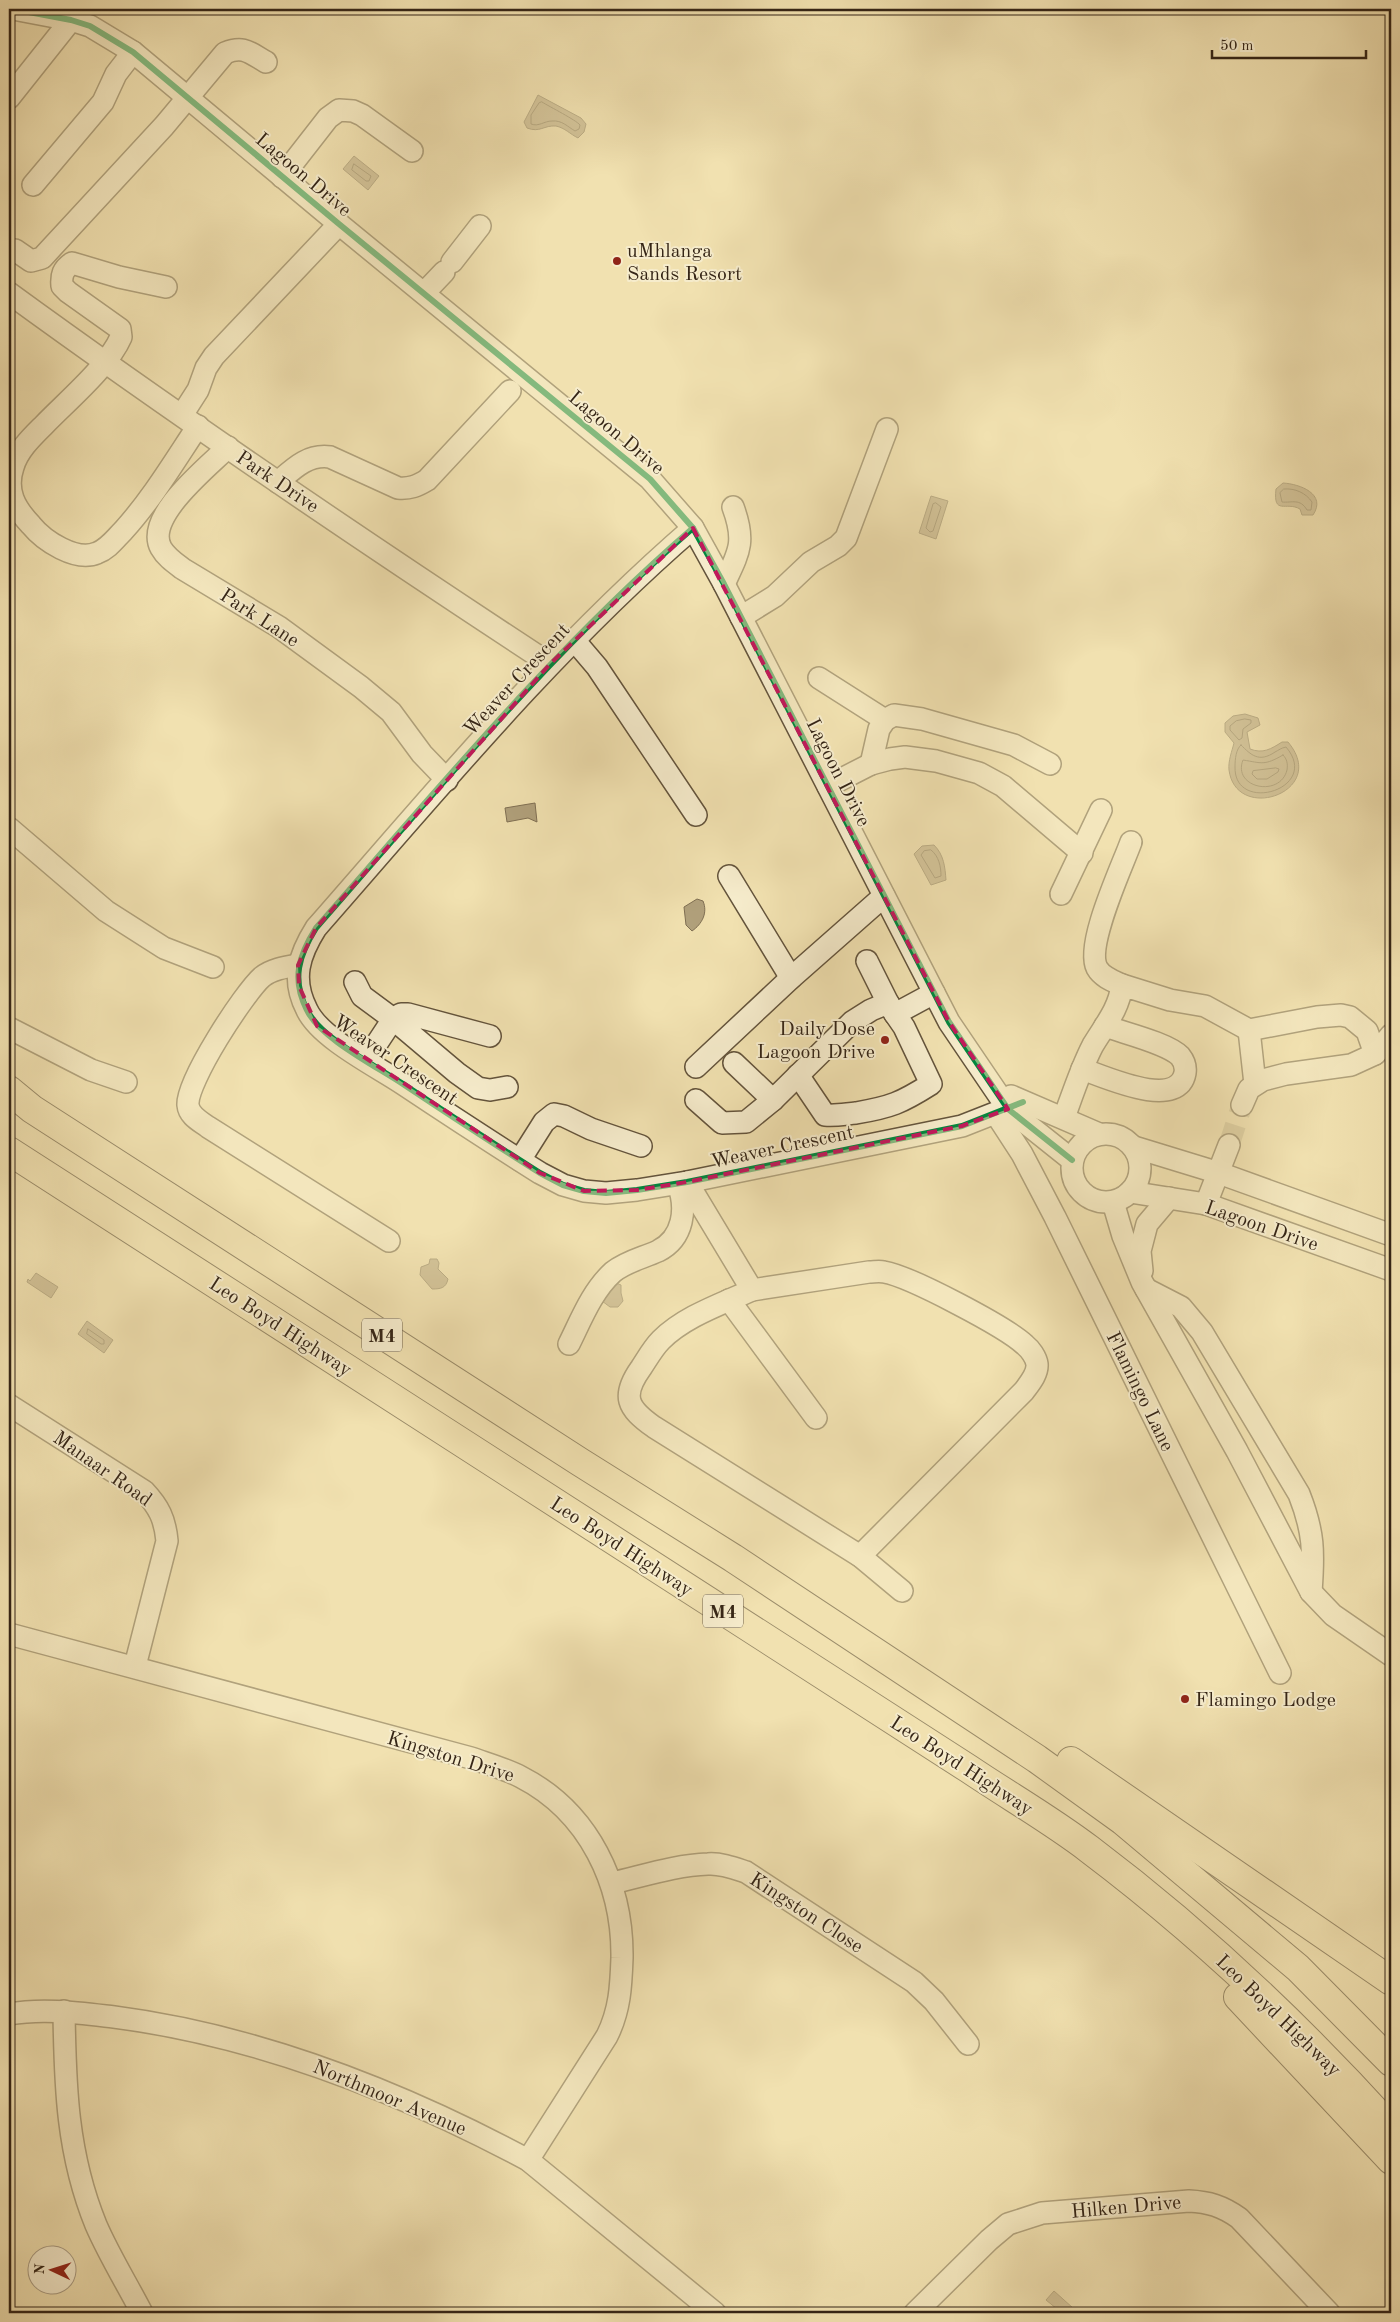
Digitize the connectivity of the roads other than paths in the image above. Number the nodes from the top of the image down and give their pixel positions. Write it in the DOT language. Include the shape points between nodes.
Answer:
graph roads {
  1 [pos="13,9"];
  2 [pos="71,20"];
  3 [pos="133,52"];
  4 [pos="266,62"];
  5 [pos="9,98"];
  6 [pos="188,98"];
  7 [pos="412,151"];
  8 [pos="282,177"];
  9 [pos="33,185"];
  10 [pos="339,224"];
  11 [pos="480,226"];
  12 [pos="15,250"];
  13 [pos="166,287"];
  14 [pos="9,293"];
  15 [pos="424,294"];
  16 [pos="105,362"];
  17 [pos="510,391"];
  18 [pos="190,421"];
  19 [pos="887,429"];
  20 [pos="228,447"];
  21 [pos="278,482"];
  22 [pos="733,507"];
  23 [pos="693,528"];
  24 [pos="724,584"];
  25 [pos="741,617"];
  26 [pos="574,640"];
  27 [pos="550,664"];
  28 [pos="819,678"];
  29 [pos="885,720"];
  30 [pos="871,764"];
  31 [pos="1050,764"];
  32 [pos="447,780"];
  33 [pos="828,786"];
  34 [pos="1101,810"];
  35 [pos="696,815"];
  36 [pos="9,828"];
  37 [pos="1131,842"];
  38 [pos="1082,853"];
  39 [pos="730,876"];
  40 [pos="1061,894"];
  41 [pos="884,896"];
  42 [pos="867,961"];
  43 [pos="298,964"];
  44 [pos="213,967"];
  45 [pos="791,978"];
  46 [pos="355,982"];
  47 [pos="1122,986"];
  48 [pos="934,994"];
  49 [pos="891,1009"];
  50 [pos="393,1019"];
  51 [pos="1106,1026"];
  52 [pos="9,1028"];
  53 [pos="1249,1030"];
  54 [pos="1391,1035"];
  55 [pos="490,1036"];
  56 [pos="1375,1054"];
  57 [pos="366,1060"];
  58 [pos="734,1063"];
  59 [pos="696,1067"];
  60 [pos="1082,1069"];
  61 [pos="798,1075"];
  62 [pos="126,1082"];
  63 [pos="1255,1084"];
  64 [pos="507,1087"];
  65 [pos="9,1090"];
  66 [pos="696,1100"];
  67 [pos="773,1100"];
  68 [pos="1242,1105"];
  69 [pos="1009,1108"];
  70 [pos="1064,1118"];
  71 [pos="1099,1134"];
  72 [pos="1229,1145"];
  73 [pos="641,1146"];
  74 [pos="1134,1148"];
  75 [pos="9,1151"];
  76 [pos="520,1160"];
  77 [pos="1072,1160"];
  78 [pos="1219,1173"];
  79 [pos="682,1183"];
  80 [pos="1122,1197"];
  81 [pos="1284,1197"];
  82 [pos="1169,1198"];
  83 [pos="1206,1204"];
  84 [pos="1274,1227"];
  85 [pos="1391,1235"];
  86 [pos="389,1241"];
  87 [pos="1391,1270"];
  88 [pos="1144,1286"];
  89 [pos="752,1290"];
  90 [pos="730,1300"];
  91 [pos="569,1344"];
  92 [pos="9,1405"];
  93 [pos="816,1418"];
  94 [pos="860,1556"];
  95 [pos="733,1558"];
  96 [pos="902,1591"];
  97 [pos="1311,1592"];
  98 [pos="9,1634"];
  99 [pos="1391,1655"];
  100 [pos="135,1666"];
  101 [pos="1280,1673"];
  102 [pos="969,1769"];
  103 [pos="612,1883"];
  104 [pos="1391,1981"];
  105 [pos="64,2011"];
  106 [pos="9,2014"];
  107 [pos="968,2044"];
  108 [pos="1391,2062"];
  109 [pos="1391,2128"];
  110 [pos="528,2160"];
  111 [pos="1391,2160"];
  112 [pos="142,2313"];
  113 [pos="715,2313"];
  114 [pos="915,2313"];
  115 [pos="1329,2313"];
  1 -- 2 [label="street, Lagoon Drive"];
  2 -- 3 [label="street, Lagoon Drive" via="90,26"];
  2 -- 5 [label="street"];
  3 -- 6 [label="street, Lagoon Drive"];
  3 -- 9 [label="street" via="116,74 103,102"];
  4 -- 6 [label="street" via="243,49 225,53"];
  6 -- 8 [label="street, Lagoon Drive"];
  6 -- 12 [label="street" via="42,258 31,261"];
  7 -- 8 [label="street" via="362,115 339,110 328,118"];
  8 -- 10 [label="street, Lagoon Drive"];
  10 -- 15 [label="street, Lagoon Drive"];
  10 -- 18 [label="street" via="214,356 206,368"];
  11 -- 15 [label="street"];
  13 -- 16 [label="street" via="119,277 79,263 66,267 62,286 122,333"];
  14 -- 16 [label="street, Park Drive"];
  15 -- 23 [label="street, Lagoon Drive" via="638,468"];
  16 -- 18 [label="street, Park Drive"];
  16 -- 18 [label="street" via="26,443 13,466 11,497 18,511 36,531 63,549 78,554 98,553 146,505"];
  17 -- 21 [label="street" via="427,480 418,485 398,488 322,456 301,463"];
  18 -- 20 [label="street, Park Drive"];
  19 -- 25 [label="street" via="846,538 811,562 775,596"];
  20 -- 21 [label="street, Park Drive"];
  20 -- 32 [label="street, Park Lane" via="162,516 157,534 160,547 176,564 279,627 361,686 391,712 422,754"];
  21 -- 27 [label="street, Park Drive"];
  22 -- 24 [label="street" via="740,527 740,541 738,554"];
  23 -- 24 [label="street, Lagoon Drive"];
  23 -- 26 [label="street, Weaver Crescent"];
  24 -- 25 [label="street, Lagoon Drive"];
  25 -- 33 [label="street, Lagoon Drive"];
  26 -- 27 [label="street, Weaver Crescent"];
  26 -- 35 [label="street" via="597,667"];
  27 -- 32 [label="street, Weaver Crescent"];
  28 -- 29 [label="street"];
  29 -- 30 [label="street" via="879,729"];
  29 -- 31 [label="street" via="894,715 922,720 1014,745"];
  30 -- 33 [label="street"];
  30 -- 38 [label="street" via="890,759 920,758 979,773 1003,786"];
  32 -- 43 [label="street, Weaver Crescent" via="316,928"];
  33 -- 41 [label="street, Lagoon Drive"];
  34 -- 38 [label="street"];
  36 -- 44 [label="street" via="106,911 164,948"];
  37 -- 47 [label="street" via="1098,929 1094,950 1097,968"];
  38 -- 40 [label="street"];
  39 -- 45 [label="street"];
  41 -- 45 [label="street"];
  41 -- 48 [label="street, Lagoon Drive"];
  42 -- 49 [label="street"];
  43 -- 57 [label="street, Weaver Crescent" via="299,986 306,1010 317,1026"];
  43 -- 86 [label="street" via="263,976 245,996 208,1054 188,1106 197,1120"];
  45 -- 59 [label="street"];
  46 -- 50 [label="street" via="362,996"];
  47 -- 51 [label="street" via="1119,1001"];
  47 -- 53 [label="street" via="1205,1006"];
  48 -- 49 [label="street"];
  48 -- 69 [label="street, Lagoon Drive" via="968,1054"];
  49 -- 61 [label="street" via="871,1010 852,1022"];
  49 -- 61 [label="street" via="904,1027 931,1084 889,1108 835,1116 818,1108"];
  50 -- 55 [label="street" via="408,1014"];
  50 -- 57 [label="street"];
  50 -- 64 [label="street" via="478,1088"];
  51 -- 60 [label="street"];
  51 -- 60 [label="street" via="1162,1046 1180,1056 1185,1063 1183,1080 1177,1087 1158,1091 1137,1088"];
  52 -- 62 [label="street" via="91,1070"];
  53 -- 56 [label="street" via="1341,1015 1350,1017 1367,1031"];
  53 -- 63 [label="street"];
  54 -- 56 [label="street"];
  56 -- 63 [label="street" via="1351,1065 1286,1074"];
  57 -- 76 [label="street, Weaver Crescent"];
  58 -- 67 [label="street"];
  60 -- 70 [label="street"];
  61 -- 67 [label="street"];
  63 -- 68 [label="street"];
  65 -- 95 [label="highway, M4" via="32,1109"];
  66 -- 67 [label="street" via="722,1124 729,1124 746,1122"];
  69 -- 70 [label="street"];
  69 -- 77 [label="street, Lagoon Drive"];
  69 -- 79 [label="street, Weaver Crescent" via="962,1126"];
  69 -- 101 [label="street, Flamingo Lane" via="1022,1154"];
  70 -- 71 [label="street"];
  71 -- 74 [label="street" via="1118,1136"];
  71 -- 77 [label="street" via="1082,1143"];
  72 -- 78 [label="street"];
  73 -- 76 [label="street" via="554,1114 544,1122"];
  74 -- 78 [label="street, Lagoon Drive"];
  74 -- 80 [label="street" via="1140,1175"];
  75 -- 102 [label="highway, Leo Boyd Highway / M4"];
  76 -- 79 [label="street, Weaver Crescent" via="563,1185 584,1191 606,1193"];
  77 -- 80 [label="street" via="1078,1188 1094,1200"];
  78 -- 81 [label="street, Lagoon Drive"];
  78 -- 83 [label="street"];
  79 -- 89 [label="street"];
  79 -- 91 [label="street" via="684,1212 672,1238 657,1251 630,1261 614,1272 591,1301"];
  80 -- 82 [label="street, Lagoon Drive"];
  80 -- 88 [label="street" via="1122,1236"];
  81 -- 84 [label="street"];
  81 -- 85 [label="street, Lagoon Drive"];
  82 -- 83 [label="street, Lagoon Drive"];
  82 -- 88 [label="street" via="1147,1224 1140,1251"];
  83 -- 84 [label="street, Lagoon Drive"];
  84 -- 87 [label="street, Lagoon Drive"];
  88 -- 97 [label="street" via="1237,1451"];
  88 -- 97 [label="street" via="1181,1307 1202,1332 1300,1494 1310,1521 1314,1551"];
  89 -- 90 [label="street"];
  89 -- 94 [label="street" via="884,1272 947,1299 1006,1332 1033,1354 1037,1364 1034,1377 1024,1392"];
  90 -- 93 [label="street"];
  90 -- 94 [label="street" via="669,1332 659,1342 630,1387 630,1406 654,1427"];
  92 -- 100 [label="street, Manaar Road" via="144,1492 158,1507 166,1524 168,1541"];
  94 -- 96 [label="street"];
  95 -- 104 [label="highway" via="904,1651 1030,1733"];
  95 -- 108 [label="highway, M4" via="1037,1759 1123,1821 1298,1968"];
  97 -- 99 [label="street" via="1333,1615"];
  98 -- 100 [label="street, Kingston Drive"];
  100 -- 103 [label="street, Kingston Drive" via="471,1758 521,1777 573,1818 591,1840"];
  102 -- 109 [label="highway, Leo Boyd Highway / M4" via="1088,1848 1186,1926 1279,2011"];
  102 -- 111 [label="highway" via="1121,1892 1250,2008"];
  103 -- 107 [label="street, Kingston Close" via="709,1864 726,1865 746,1872 914,1982 934,2001"];
  103 -- 110 [label="street, Kingston Drive" via="622,1947 621,1991 616,2018"];
  105 -- 106 [label="street, Northmoor Avenue"];
  105 -- 110 [label="street, Northmoor Avenue" via="196,2030 256,2046 318,2066 466,2129"];
  105 -- 112 [label="street" via="68,2124 76,2161 97,2226"];
  110 -- 113 [label="street, Northmoor Avenue"];
  114 -- 115 [label="street, Hilken Drive" via="989,2240 1008,2224 1024,2217 1189,2201 1224,2207 1239,2218"];
}
